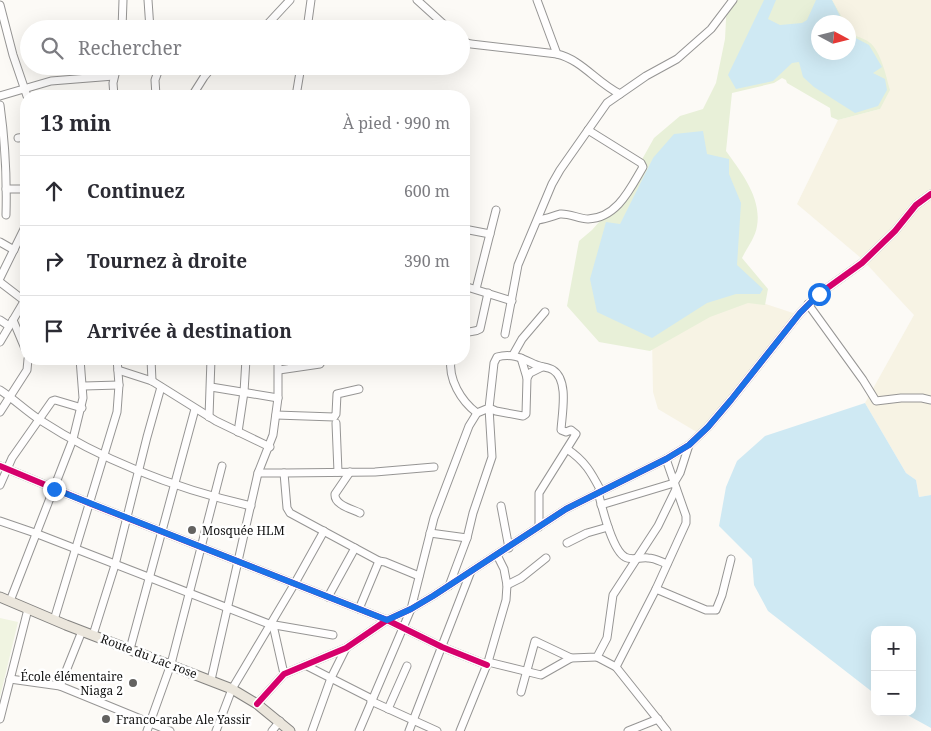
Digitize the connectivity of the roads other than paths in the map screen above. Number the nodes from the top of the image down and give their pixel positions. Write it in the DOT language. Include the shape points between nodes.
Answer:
graph roads {
  1 [pos="124,0"];
  2 [pos="148,0"];
  3 [pos="290,0"];
  4 [pos="311,0"];
  5 [pos="417,0"];
  6 [pos="537,0"];
  7 [pos="733,0"];
  8 [pos="0,5"];
  9 [pos="123,20"];
  10 [pos="149,20"];
  11 [pos="271,20"];
  12 [pos="308,20"];
  13 [pos="439,20"];
  14 [pos="470,44"];
  15 [pos="557,54"];
  16 [pos="20,75"];
  17 [pos="20,75"];
  18 [pos="157,75"];
  19 [pos="206,75"];
  20 [pos="300,75"];
  21 [pos="114,76"];
  22 [pos="25,90"];
  23 [pos="31,90"];
  24 [pos="114,90"];
  25 [pos="156,90"];
  26 [pos="196,90"];
  27 [pos="297,90"];
  28 [pos="20,93"];
  29 [pos="620,94"];
  30 [pos="0,96"];
  31 [pos="0,105"];
  32 [pos="1,125"];
  33 [pos="588,130"];
  34 [pos="20,190"];
  35 [pos="4,193"];
  36 [pos="929,198"];
  37 [pos="496,210"];
  38 [pos="6,215"];
  39 [pos="538,220"];
  40 [pos="470,230"];
  41 [pos="490,234"];
  42 [pos="20,238"];
  43 [pos="0,242"];
  44 [pos="14,250"];
  45 [pos="0,278"];
  46 [pos="0,282"];
  47 [pos="470,288"];
  48 [pos="476,289"];
  49 [pos="488,293"];
  50 [pos="20,296"];
  51 [pos="512,301"];
  52 [pos="808,304"];
  53 [pos="20,309"];
  54 [pos="545,312"];
  55 [pos="0,320"];
  56 [pos="11,323"];
  57 [pos="470,331"];
  58 [pos="505,334"];
  59 [pos="20,340"];
  60 [pos="0,342"];
  61 [pos="513,355"];
  62 [pos="521,358"];
  63 [pos="27,365"];
  64 [pos="81,365"];
  65 [pos="117,365"];
  66 [pos="151,365"];
  67 [pos="211,365"];
  68 [pos="246,365"];
  69 [pos="279,365"];
  70 [pos="313,365"];
  71 [pos="451,365"];
  72 [pos="542,367"];
  73 [pos="118,370"];
  74 [pos="279,370"];
  75 [pos="527,378"];
  76 [pos="152,381"];
  77 [pos="120,385"];
  78 [pos="84,386"];
  79 [pos="162,386"];
  80 [pos="210,387"];
  81 [pos="359,388"];
  82 [pos="0,390"];
  83 [pos="244,392"];
  84 [pos="10,397"];
  85 [pos="278,398"];
  86 [pos="931,400"];
  87 [pos="82,408"];
  88 [pos="489,408"];
  89 [pos="195,409"];
  90 [pos="0,412"];
  91 [pos="477,413"];
  92 [pos="276,415"];
  93 [pos="209,417"];
  94 [pos="39,419"];
  95 [pos="336,423"];
  96 [pos="238,432"];
  97 [pos="73,439"];
  98 [pos="689,445"];
  99 [pos="270,447"];
  100 [pos="567,449"];
  101 [pos="104,455"];
  102 [pos="666,459"];
  103 [pos="222,466"];
  104 [pos="434,467"];
  105 [pos="3,468"];
  106 [pos="139,470"];
  107 [pos="338,472"];
  108 [pos="350,472"];
  109 [pos="258,473"];
  110 [pos="284,473"];
  111 [pos="174,483"];
  112 [pos="0,485"];
  113 [pos="675,486"];
  114 [pos="54,489"];
  115 [pos="599,491"];
  116 [pos="214,497"];
  117 [pos="89,503"];
  118 [pos="601,504"];
  119 [pos="251,506"];
  120 [pos="501,506"];
  121 [pos="360,513"];
  122 [pos="127,518"];
  123 [pos="0,521"];
  124 [pos="539,527"];
  125 [pos="608,527"];
  126 [pos="324,531"];
  127 [pos="161,532"];
  128 [pos="35,533"];
  129 [pos="430,533"];
  130 [pos="467,538"];
  131 [pos="567,544"];
  132 [pos="200,546"];
  133 [pos="75,548"];
  134 [pos="355,548"];
  135 [pos="509,548"];
  136 [pos="497,555"];
  137 [pos="546,558"];
  138 [pos="636,558"];
  139 [pos="731,558"];
  140 [pos="379,561"];
  141 [pos="239,562"];
  142 [pos="115,564"];
  143 [pos="667,564"];
  144 [pos="471,571"];
  145 [pos="419,576"];
  146 [pos="150,578"];
  147 [pos="295,583"];
  148 [pos="507,585"];
  149 [pos="449,586"];
  150 [pos="656,589"];
  151 [pos="190,593"];
  152 [pos="0,597"];
  153 [pos="328,597"];
  154 [pos="10,601"];
  155 [pos="228,608"];
  156 [pos="28,609"];
  157 [pos="359,609"];
  158 [pos="411,609"];
  159 [pos="54,620"];
  160 [pos="387,620"];
  161 [pos="271,624"];
  162 [pos="404,628"];
  163 [pos="82,631"];
  164 [pos="94,635"];
  165 [pos="333,635"];
  166 [pos="442,647"];
  167 [pos="346,648"];
  168 [pos="130,649"];
  169 [pos="597,657"];
  170 [pos="570,658"];
  171 [pos="171,664"];
  172 [pos="487,664"];
  173 [pos="305,665"];
  174 [pos="406,666"];
  175 [pos="616,667"];
  176 [pos="526,672"];
  177 [pos="284,674"];
  178 [pos="331,678"];
  179 [pos="10,679"];
  180 [pos="211,680"];
  181 [pos="60,686"];
  182 [pos="232,688"];
  183 [pos="521,692"];
  184 [pos="372,700"];
  185 [pos="257,704"];
  186 [pos="388,709"];
  187 [pos="1,714"];
  188 [pos="658,719"];
  189 [pos="413,720"];
  190 [pos="280,722"];
  191 [pos="150,723"];
  192 [pos="147,731"];
  193 [pos="170,731"];
  194 [pos="216,731"];
  195 [pos="272,731"];
  196 [pos="290,731"];
  197 [pos="312,731"];
  198 [pos="359,731"];
  199 [pos="409,731"];
  200 [pos="437,731"];
  201 [pos="460,731"];
  202 [pos="628,731"];
  203 [pos="667,731"];
  1 -- 9 [label="street"];
  2 -- 10 [label="street"];
  3 -- 11 [label="street"];
  4 -- 12 [label="street"];
  5 -- 13 [label="street"];
  6 -- 15 [label="street"];
  7 -- 29 [label="street" via="711,29 677,58"];
  8 -- 16 [label="street"];
  14 -- 15 [label="street"];
  15 -- 29 [label="street" via="571,58"];
  17 -- 22 [label="street"];
  18 -- 25 [label="street"];
  19 -- 26 [label="street"];
  20 -- 27 [label="street"];
  21 -- 23 [label="street" via="61,79"];
  21 -- 24 [label="street"];
  28 -- 30 [label="street"];
  29 -- 33 [label="street" via="606,103"];
  31 -- 32 [label="street"];
  32 -- 35 [label="street"];
  33 -- 39 [label="street" via="552,184"];
  33 -- 39 [label="street" via="643,167 620,204 604,214 589,219 561,214"];
  34 -- 35 [label="street"];
  35 -- 38 [label="street"];
  36 -- 52 [label="street" via="916,205 896,231 862,263"];
  37 -- 41 [label="street"];
  39 -- 51 [label="street" via="518,265"];
  40 -- 41 [label="street"];
  41 -- 48 [label="street"];
  42 -- 44 [label="street"];
  43 -- 44 [label="street"];
  44 -- 45 [label="street"];
  46 -- 50 [label="street"];
  47 -- 48 [label="street"];
  48 -- 49 [label="street"];
  49 -- 51 [label="street"];
  49 -- 57 [label="street" via="480,329"];
  51 -- 58 [label="street"];
  52 -- 86 [label="street" via="876,401 902,398"];
  52 -- 98 [label="street" via="731,400"];
  53 -- 56 [label="street"];
  54 -- 61 [label="street"];
  55 -- 56 [label="street"];
  56 -- 59 [label="street"];
  56 -- 60 [label="street"];
  61 -- 62 [label="street"];
  61 -- 88 [label="street" via="497,357 494,362"];
  62 -- 72 [label="street"];
  62 -- 75 [label="street"];
  63 -- 84 [label="street"];
  64 -- 78 [label="street"];
  65 -- 73 [label="street"];
  66 -- 76 [label="street"];
  67 -- 80 [label="street"];
  68 -- 83 [label="street"];
  69 -- 74 [label="street"];
  70 -- 74 [label="street"];
  71 -- 91 [label="street" via="455,386"];
  72 -- 75 [label="street"];
  72 -- 100 [label="street" via="552,369 561,377 564,389 561,430 572,430 576,434"];
  73 -- 76 [label="street"];
  73 -- 77 [label="street"];
  74 -- 85 [label="street"];
  75 -- 88 [label="street" via="526,414 496,412"];
  76 -- 79 [label="street"];
  77 -- 78 [label="street"];
  77 -- 101 [label="street" via="117,412"];
  78 -- 87 [label="street"];
  79 -- 89 [label="street"];
  79 -- 106 [label="street"];
  80 -- 83 [label="street"];
  80 -- 93 [label="street"];
  81 -- 92 [label="street" via="336,394 334,417"];
  82 -- 84 [label="street"];
  83 -- 85 [label="street"];
  83 -- 96 [label="street"];
  84 -- 90 [label="street"];
  84 -- 94 [label="street"];
  85 -- 92 [label="street"];
  87 -- 94 [label="street" via="53,400"];
  87 -- 97 [label="street"];
  88 -- 91 [label="street"];
  88 -- 130 [label="street" via="492,457"];
  89 -- 93 [label="street"];
  89 -- 111 [label="street"];
  91 -- 129 [label="street" via="468,426"];
  92 -- 99 [label="street"];
  93 -- 96 [label="street"];
  94 -- 97 [label="street"];
  94 -- 105 [label="street"];
  95 -- 107 [label="street"];
  96 -- 99 [label="street"];
  97 -- 101 [label="street"];
  97 -- 114 [label="street"];
  98 -- 102 [label="street"];
  98 -- 113 [label="street"];
  99 -- 109 [label="street"];
  100 -- 115 [label="street" via="585,464"];
  100 -- 124 [label="street" via="539,493"];
  101 -- 106 [label="street"];
  101 -- 117 [label="street"];
  102 -- 113 [label="street"];
  102 -- 115 [label="street"];
  103 -- 116 [label="street"];
  104 -- 108 [label="street"];
  105 -- 112 [label="street"];
  105 -- 114 [label="street"];
  106 -- 111 [label="street"];
  106 -- 122 [label="street"];
  107 -- 108 [label="street"];
  107 -- 110 [label="street"];
  108 -- 121 [label="street" via="335,498"];
  109 -- 110 [label="street"];
  109 -- 119 [label="street"];
  110 -- 126 [label="street" via="290,513"];
  111 -- 116 [label="street"];
  111 -- 127 [label="street"];
  113 -- 118 [label="street"];
  113 -- 138 [label="street" via="658,526"];
  113 -- 143 [label="street" via="687,519"];
  114 -- 117 [label="street"];
  114 -- 128 [label="street"];
  115 -- 118 [label="street"];
  115 -- 124 [label="street"];
  116 -- 119 [label="street"];
  116 -- 132 [label="street"];
  117 -- 122 [label="street"];
  117 -- 133 [label="street"];
  118 -- 125 [label="street"];
  119 -- 141 [label="street"];
  120 -- 135 [label="street"];
  122 -- 127 [label="street"];
  122 -- 142 [label="street"];
  123 -- 128 [label="street"];
  124 -- 135 [label="street"];
  125 -- 131 [label="street" via="587,533"];
  125 -- 138 [label="street" via="625,558"];
  126 -- 134 [label="street"];
  126 -- 147 [label="street"];
  127 -- 132 [label="street"];
  127 -- 146 [label="street"];
  128 -- 133 [label="street"];
  128 -- 154 [label="street"];
  129 -- 130 [label="street"];
  129 -- 145 [label="street"];
  130 -- 149 [label="street"];
  132 -- 141 [label="street"];
  132 -- 151 [label="street"];
  133 -- 142 [label="street"];
  133 -- 159 [label="street"];
  134 -- 140 [label="street"];
  134 -- 153 [label="street"];
  135 -- 136 [label="street"];
  136 -- 144 [label="street"];
  136 -- 148 [label="street"];
  137 -- 148 [label="street"];
  138 -- 143 [label="street" via="650,558"];
  138 -- 169 [label="street" via="613,595 607,638"];
  139 -- 150 [label="street" via="716,610 706,610"];
  140 -- 145 [label="street"];
  140 -- 157 [label="street"];
  141 -- 147 [label="street"];
  141 -- 155 [label="street"];
  142 -- 146 [label="street"];
  142 -- 164 [label="street"];
  143 -- 150 [label="street"];
  144 -- 149 [label="street"];
  144 -- 166 [label="street"];
  145 -- 158 [label="street"];
  146 -- 151 [label="street"];
  146 -- 168 [label="street"];
  147 -- 153 [label="street"];
  147 -- 161 [label="street"];
  148 -- 172 [label="street" via="506,600"];
  149 -- 158 [label="street"];
  150 -- 175 [label="street"];
  151 -- 155 [label="street"];
  151 -- 171 [label="street"];
  152 -- 154 [label="main road, Route du Lac rose"];
  153 -- 157 [label="street"];
  154 -- 156 [label="main road, Route du Lac rose"];
  155 -- 161 [label="street"];
  155 -- 180 [label="street"];
  156 -- 159 [label="main road, Route du Lac rose"];
  156 -- 179 [label="street"];
  157 -- 160 [label="street"];
  158 -- 160 [label="street"];
  158 -- 162 [label="street"];
  159 -- 163 [label="main road, Route du Lac rose"];
  160 -- 162 [label="street"];
  160 -- 167 [label="street"];
  161 -- 165 [label="street"];
  161 -- 177 [label="street"];
  161 -- 182 [label="street"];
  162 -- 166 [label="street"];
  162 -- 184 [label="street"];
  163 -- 164 [label="main road, Route du Lac rose"];
  163 -- 181 [label="street"];
  164 -- 168 [label="main road, Route du Lac rose"];
  166 -- 172 [label="street"];
  166 -- 189 [label="street"];
  167 -- 173 [label="street"];
  167 -- 178 [label="street"];
  168 -- 171 [label="main road, Route du Lac rose"];
  169 -- 170 [label="street"];
  169 -- 175 [label="street"];
  170 -- 176 [label="street" via="541,676"];
  170 -- 176 [label="street" via="535,641"];
  171 -- 180 [label="main road, Route du Lac rose"];
  171 -- 191 [label="street"];
  172 -- 176 [label="street"];
  172 -- 201 [label="street"];
  173 -- 177 [label="street"];
  173 -- 178 [label="street"];
  174 -- 186 [label="street"];
  175 -- 188 [label="street"];
  176 -- 183 [label="street"];
  177 -- 185 [label="street"];
  178 -- 184 [label="street"];
  178 -- 197 [label="street"];
  179 -- 181 [label="street"];
  179 -- 187 [label="street"];
  180 -- 182 [label="main road, Route du Lac rose"];
  181 -- 191 [label="street"];
  182 -- 185 [label="main road, Route du Lac rose"];
  182 -- 194 [label="street"];
  184 -- 186 [label="street"];
  184 -- 198 [label="street"];
  185 -- 190 [label="main road, Route du Lac rose"];
  186 -- 189 [label="street"];
  188 -- 202 [label="street"];
  188 -- 203 [label="street"];
  189 -- 199 [label="street"];
  189 -- 200 [label="street"];
  190 -- 195 [label="street"];
  190 -- 196 [label="main road, Route du Lac rose"];
  191 -- 192 [label="street"];
  191 -- 193 [label="street"];
}
